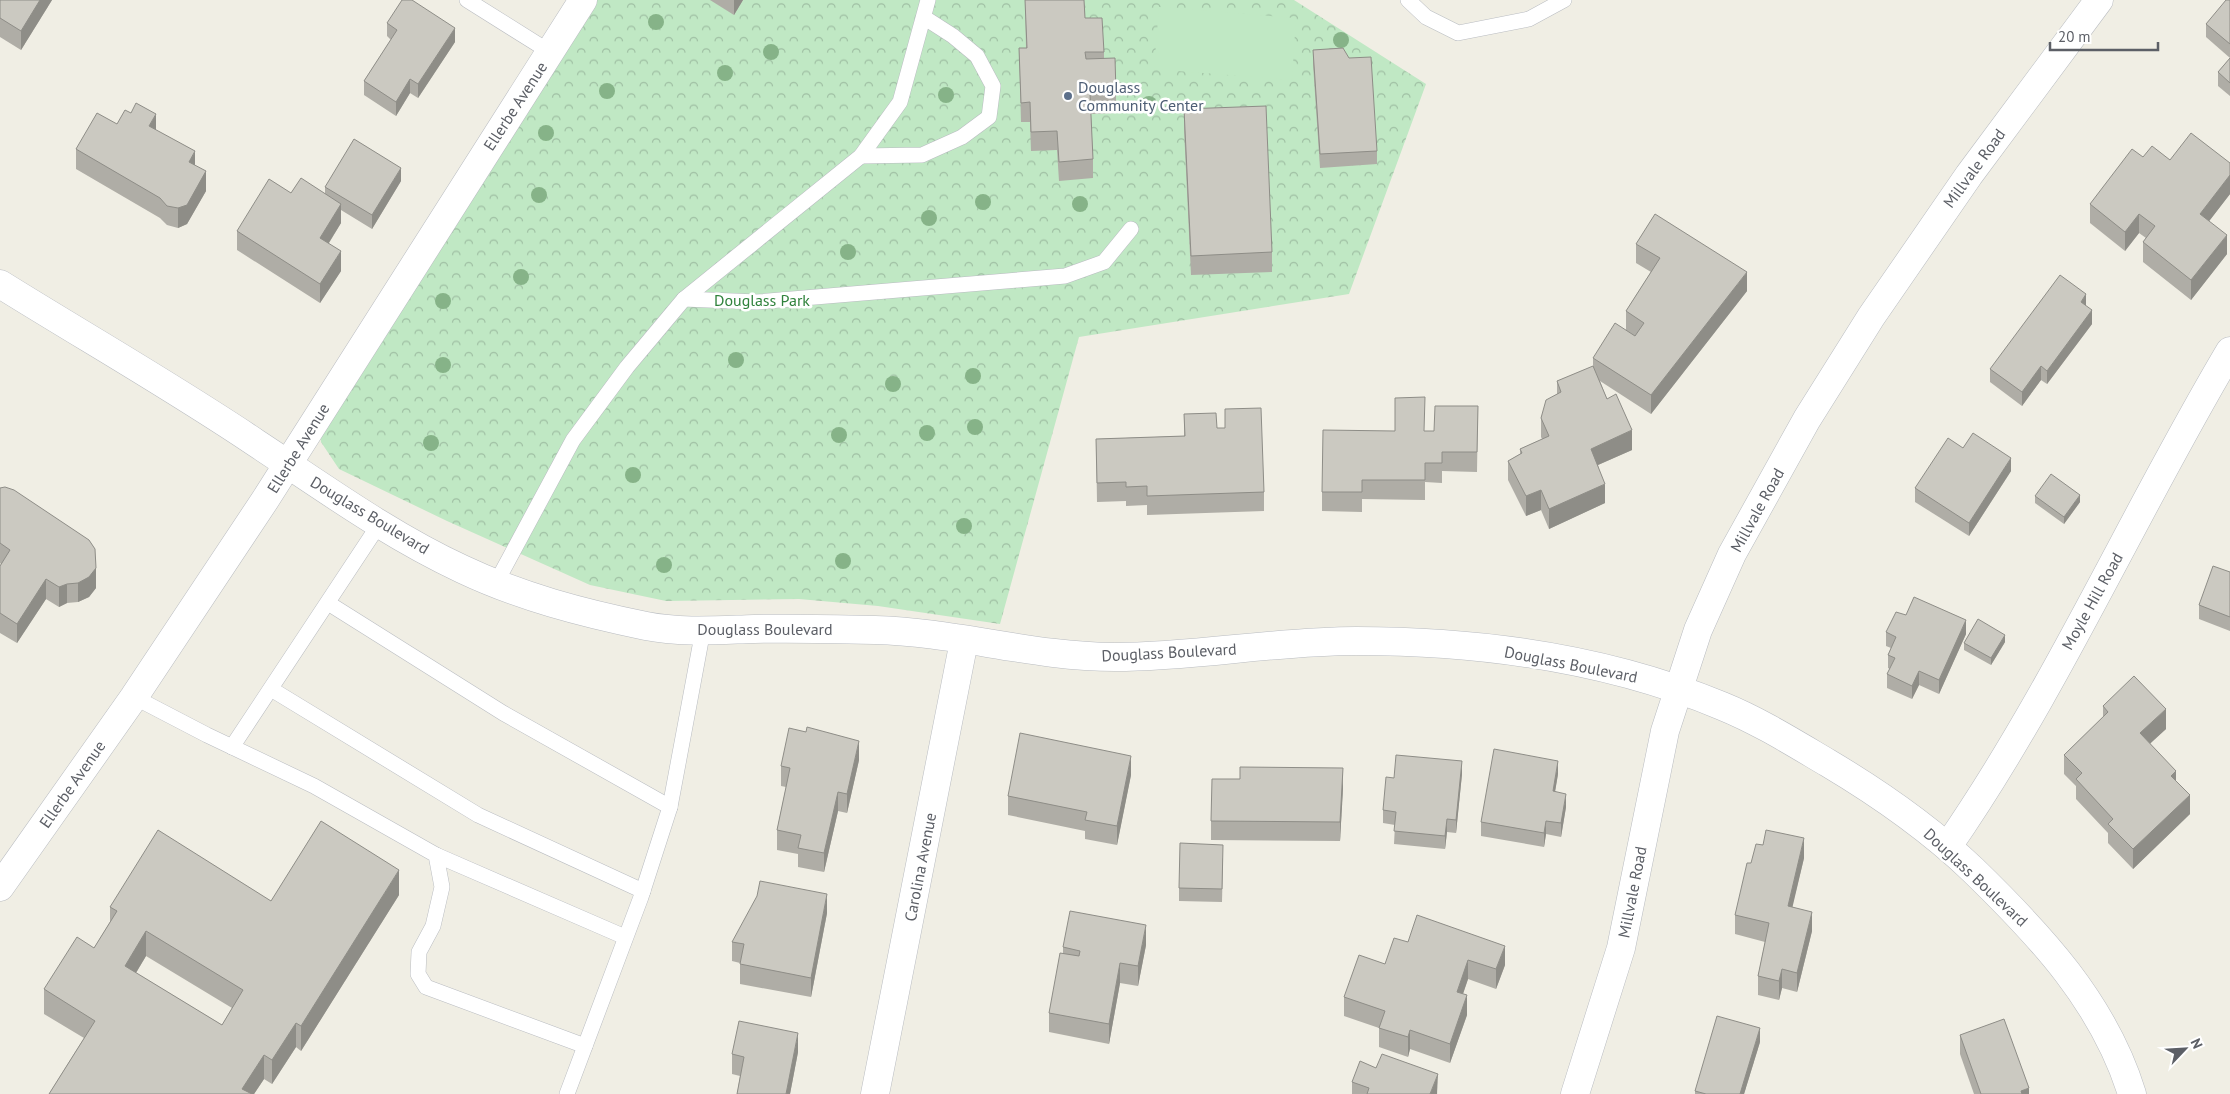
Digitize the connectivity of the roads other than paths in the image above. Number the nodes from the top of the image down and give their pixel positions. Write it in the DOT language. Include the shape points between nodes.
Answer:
graph roads {
  1 [pos="467,0"];
  2 [pos="583,0"];
  3 [pos="928,0"];
  4 [pos="1408,0"];
  5 [pos="1564,0"];
  6 [pos="2099,0"];
  7 [pos="925,18"];
  8 [pos="550,52"];
  9 [pos="862,156"];
  10 [pos="1131,229"];
  11 [pos="0,284"];
  12 [pos="684,299"];
  13 [pos="2230,351"];
  14 [pos="288,465"];
  15 [pos="380,523"];
  16 [pos="496,583"];
  17 [pos="328,603"];
  18 [pos="703,630"];
  19 [pos="964,641"];
  20 [pos="271,689"];
  21 [pos="1678,689"];
  22 [pos="134,697"];
  23 [pos="232,747"];
  24 [pos="670,806"];
  25 [pos="1948,846"];
  26 [pos="436,855"];
  27 [pos="3,877"];
  28 [pos="644,891"];
  29 [pos="625,937"];
  30 [pos="585,1046"];
  31 [pos="567,1094"];
  32 [pos="875,1094"];
  33 [pos="1576,1094"];
  34 [pos="2132,1094"];
  1 -- 8 [label="lane"];
  2 -- 8 [label="street, Ellerbe Avenue"];
  3 -- 7 [label="lane"];
  4 -- 5 [label="lane" via="1426,17 1458,33 1529,19"];
  6 -- 21 [label="street, Millvale Road" via="1969,175 1871,316 1807,419 1732,554 1698,630"];
  7 -- 9 [label="lane" via="900,102"];
  7 -- 9 [label="lane" via="977,56 993,86 988,117 962,137 922,155"];
  8 -- 14 [label="street, Ellerbe Avenue"];
  9 -- 12 [label="lane"];
  10 -- 12 [label="lane" via="1104,262 1065,276 758,302"];
  11 -- 14 [label="street, Douglass Boulevard"];
  12 -- 16 [label="lane" via="627,367 573,440"];
  13 -- 25 [label="street, Moyle Hill Road" via="2050,678 1976,805"];
  14 -- 15 [label="street, Douglass Boulevard"];
  14 -- 22 [label="street, Ellerbe Avenue"];
  15 -- 16 [label="street, Douglass Boulevard" via="462,569"];
  15 -- 17 [label="lane"];
  16 -- 18 [label="street, Douglass Boulevard" via="548,603 654,628"];
  17 -- 20 [label="lane"];
  17 -- 24 [label="lane" via="502,713"];
  18 -- 19 [label="street, Douglass Boulevard" via="888,630"];
  18 -- 24 [label="lane"];
  19 -- 21 [label="street, Douglass Boulevard" via="1115,657 1351,640 1470,644 1564,659"];
  19 -- 32 [label="street, Carolina Avenue"];
  20 -- 23 [label="lane"];
  20 -- 28 [label="lane" via="478,815"];
  21 -- 25 [label="street, Douglass Boulevard" via="1727,708 1791,741 1871,788"];
  21 -- 33 [label="street, Millvale Road" via="1665,731 1621,948"];
  22 -- 23 [label="lane"];
  22 -- 27 [label="street, Ellerbe Avenue"];
  23 -- 26 [label="lane" via="314,786"];
  24 -- 28 [label="lane"];
  25 -- 34 [label="street, Douglass Boulevard" via="2027,922 2065,968 2111,1043"];
  26 -- 29 [label="lane"];
  26 -- 30 [label="lane" via="442,887 433,926 420,952 418,974 426,987"];
  28 -- 29 [label="lane"];
  29 -- 30 [label="lane"];
  30 -- 31 [label="lane"];
}
